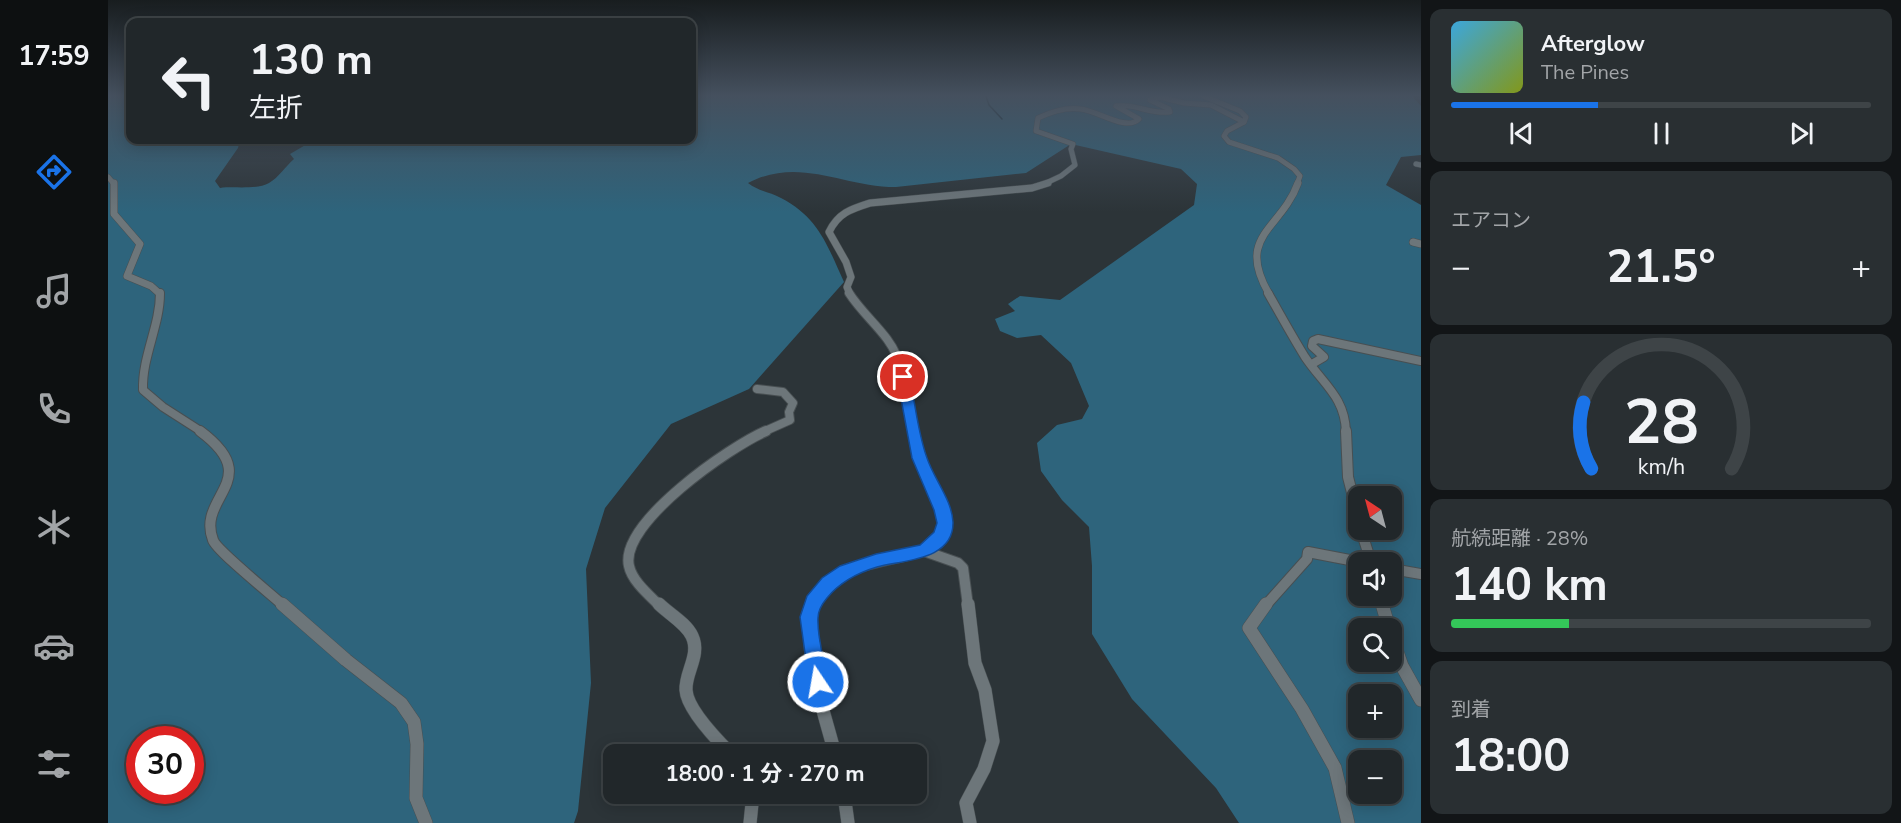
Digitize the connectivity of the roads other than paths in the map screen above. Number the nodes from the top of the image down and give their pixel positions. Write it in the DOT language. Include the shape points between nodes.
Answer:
graph roads {
  1 [pos="1048,134"];
  2 [pos="1225,134"];
  3 [pos="108,177"];
  4 [pos="1421,361"];
  5 [pos="1312,364"];
  6 [pos="757,389"];
  7 [pos="1350,486"];
  8 [pos="924,551"];
  9 [pos="1348,560"];
  10 [pos="1402,570"];
  11 [pos="1421,574"];
  12 [pos="1402,666"];
  13 [pos="1421,700"];
  14 [pos="723,744"];
  15 [pos="833,744"];
  16 [pos="752,804"];
  17 [pos="845,804"];
  18 [pos="426,823"];
  19 [pos="750,823"];
  20 [pos="848,823"];
  21 [pos="970,823"];
  22 [pos="1348,823"];
  1 -- 8 [label="street" via="1073,144 1075,165 1048,183 1032,188 870,203 845,212 834,220 829,232 849,269 849,293 892,345 899,361 919,458 945,523 936,542"];
  2 -- 5 [label="street" via="1229,142 1281,161 1295,168 1300,176 1256,249 1256,260 1266,289"];
  3 -- 18 [label="street" via="114,183 113,210 140,244 127,276 160,293 143,390 211,440 228,460 226,484 210,525 214,544 401,703 414,722 416,798"];
  4 -- 5 [label="street" via="1318,339 1312,346 1324,357"];
  5 -- 7 [label="street" via="1336,394 1346,420"];
  6 -- 14 [label="street" via="778,390 791,398 790,420 729,450 681,488 640,529 627,548 625,559 645,590 693,638 686,692"];
  8 -- 15 [label="street" via="876,560 846,571 828,583 813,601 808,617 814,663"];
  8 -- 21 [label="street" via="963,568 975,663 985,690 993,741 966,803"];
  9 -- 22 [label="street" via="1308,552 1307,559 1249,628 1335,768"];
  10 -- 11 [label="street"];
  12 -- 13 [label="street"];
  16 -- 19 [label="street"];
  17 -- 20 [label="street"];
}
